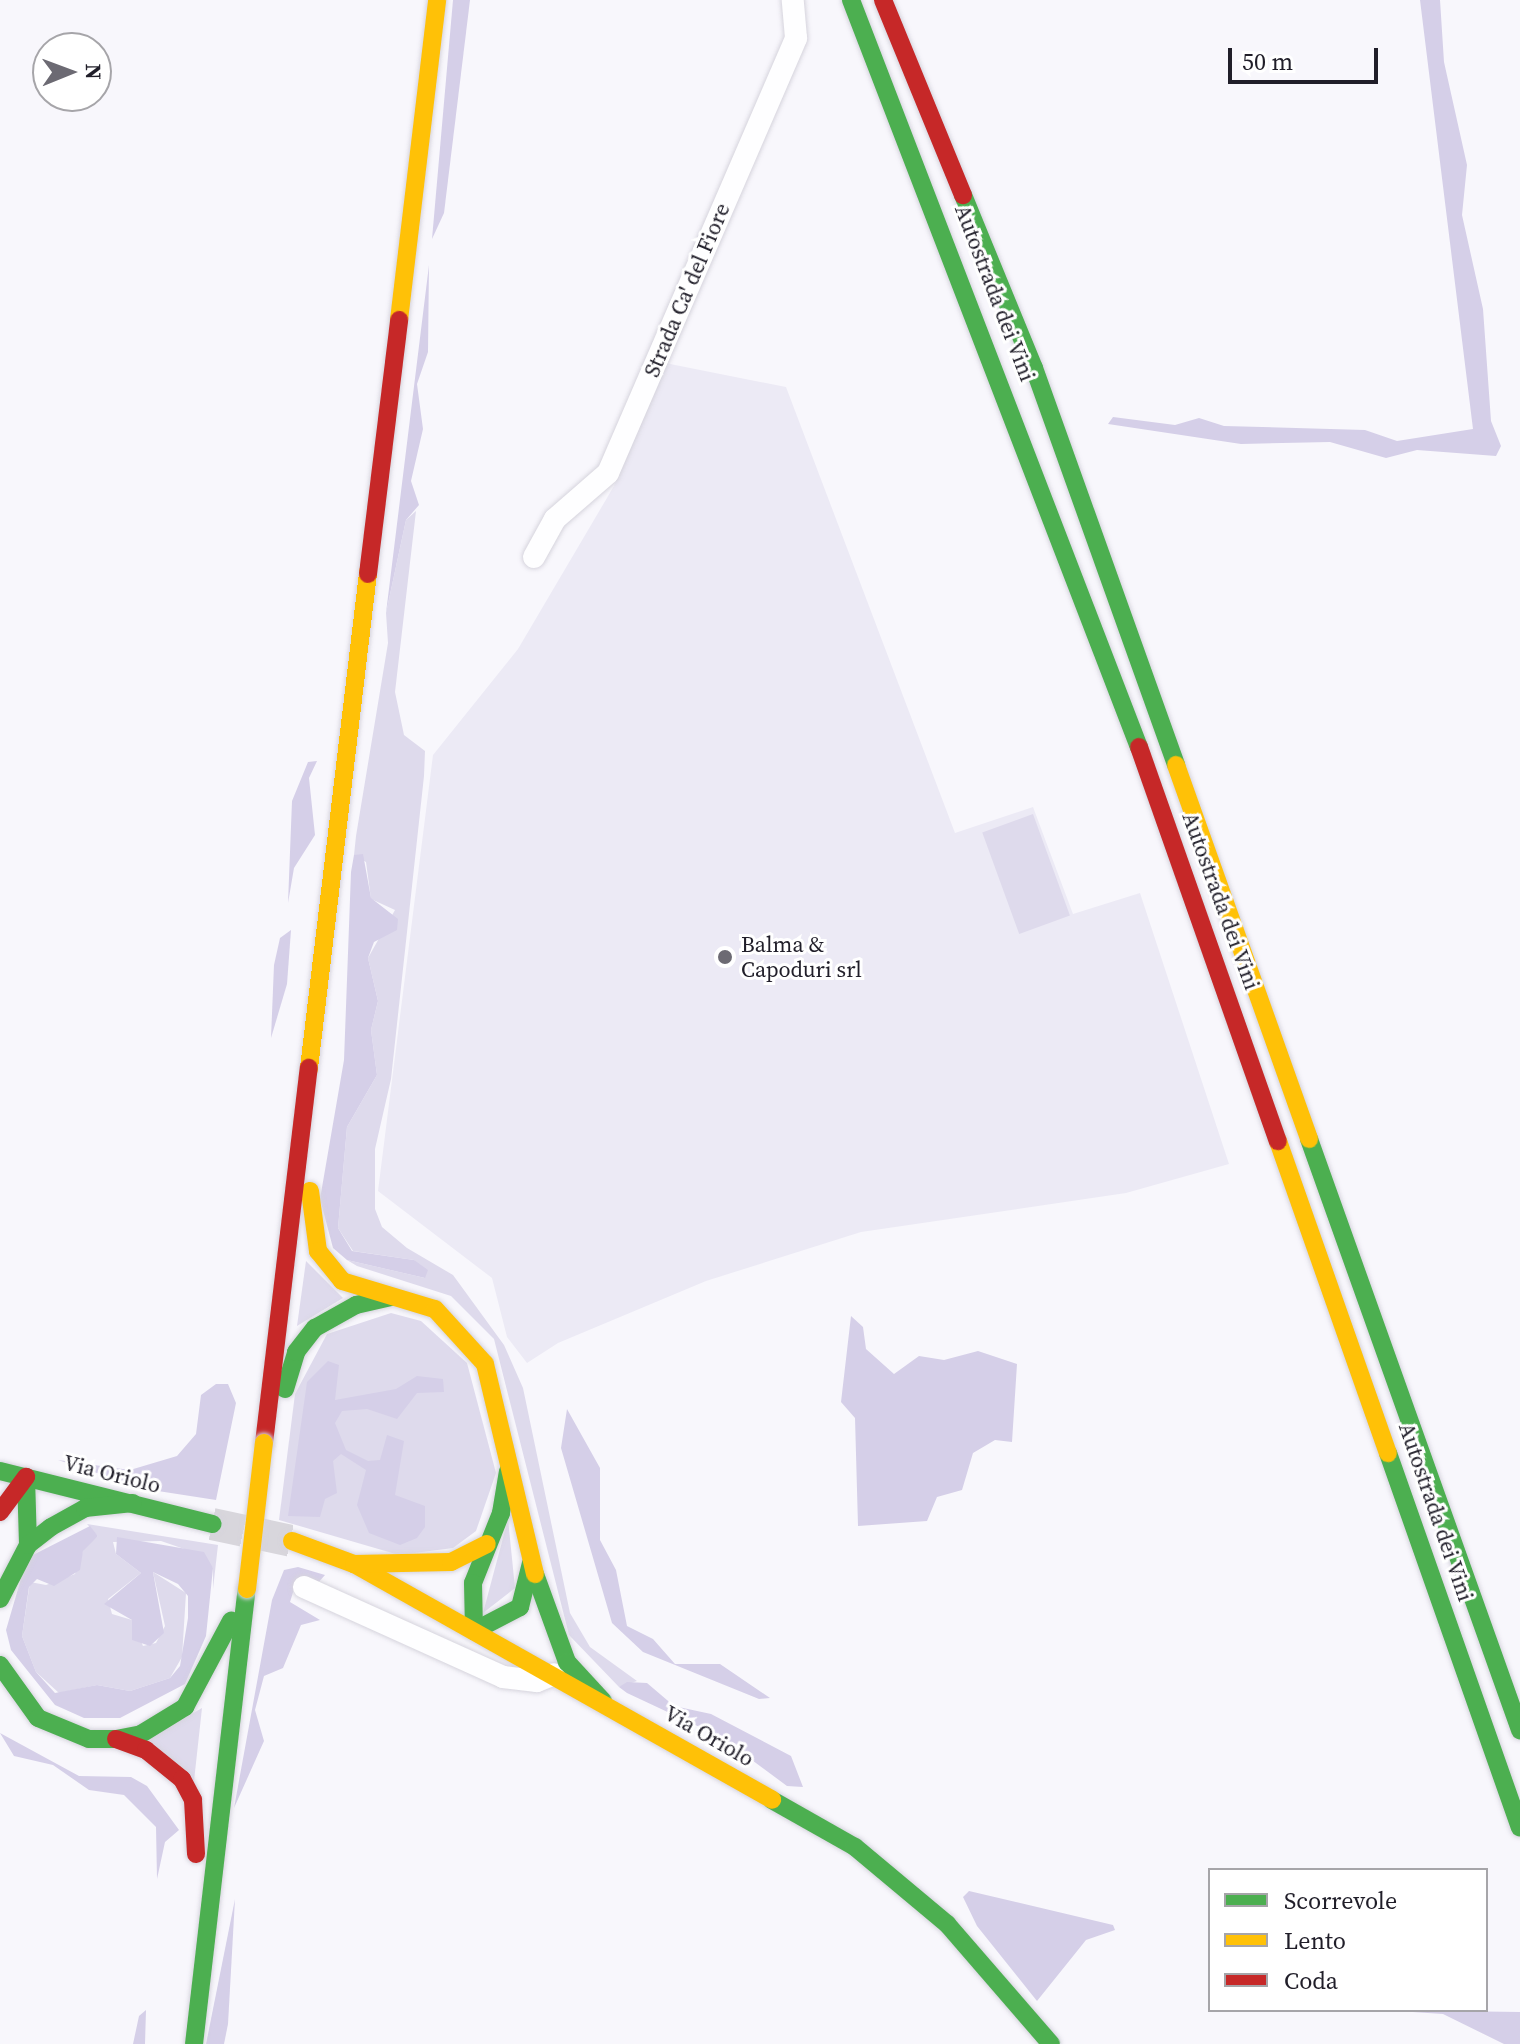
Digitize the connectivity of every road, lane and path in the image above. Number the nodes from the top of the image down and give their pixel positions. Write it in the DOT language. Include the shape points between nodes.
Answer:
graph roads {
  1 [pos="437,0"];
  2 [pos="793,0"];
  3 [pos="851,0"];
  4 [pos="883,0"];
  5 [pos="534,557"];
  6 [pos="298,1154"];
  7 [pos="391,1297"];
  8 [pos="264,1443"];
  9 [pos="506,1447"];
  10 [pos="0,1471"];
  11 [pos="26,1477"];
  12 [pos="133,1503"];
  13 [pos="0,1512"];
  14 [pos="212,1524"];
  15 [pos="292,1541"];
  16 [pos="487,1544"];
  17 [pos="28,1545"];
  18 [pos="531,1556"];
  19 [pos="354,1564"];
  20 [pos="304,1587"];
  21 [pos="0,1599"];
  22 [pos="474,1631"];
  23 [pos="234,1633"];
  24 [pos="0,1665"];
  25 [pos="554,1674"];
  26 [pos="603,1701"];
  27 [pos="1520,1730"];
  28 [pos="116,1739"];
  29 [pos="1520,1827"];
  30 [pos="210,1902"];
  31 [pos="1044,2038"];
  32 [pos="194,2044"];
  1 -- 6 [label="main road"];
  2 -- 5 [label="street, Strada Ca' del Fiore" via="796,38 608,473 555,519"];
  3 -- 29 [label="main road, Autostrada dei Vini" via="1105,651"];
  4 -- 27 [label="main road, Autostrada dei Vini" via="1034,368"];
  6 -- 7 [label="main road" via="311,1177 318,1251 342,1281"];
  6 -- 8 [label="main road"];
  7 -- 8 [label="main road" via="335,1314 305,1339"];
  7 -- 9 [label="main road" via="435,1309 462,1331 491,1377"];
  8 -- 23 [label="main road, bridge" via="247,1589"];
  9 -- 16 [label="main road" via="504,1503"];
  9 -- 18 [label="main road"];
  10 -- 11 [label="main road, Via Oriolo"];
  11 -- 12 [label="main road, Via Oriolo"];
  11 -- 13 [label="main road"];
  11 -- 17 [label="main road"];
  12 -- 14 [label="main road, Via Oriolo"];
  12 -- 17 [label="main road" via="85,1508"];
  15 -- 19 [label="main road, Via Oriolo"];
  16 -- 19 [label="main road" via="451,1562"];
  16 -- 22 [label="main road" via="471,1596"];
  17 -- 21 [label="main road"];
  18 -- 22 [label="main road" via="520,1607"];
  18 -- 26 [label="main road" via="554,1640"];
  19 -- 22 [label="main road, Via Oriolo"];
  20 -- 25 [label="street" via="503,1677 537,1681"];
  22 -- 25 [label="main road, Via Oriolo"];
  23 -- 28 [label="main road" via="185,1707 153,1728"];
  23 -- 30 [label="main road"];
  24 -- 28 [label="main road" via="38,1718 89,1739"];
  25 -- 26 [label="main road, Via Oriolo"];
  26 -- 31 [label="main road, Via Oriolo" via="855,1847 947,1924"];
  28 -- 30 [label="main road" via="146,1750 182,1779 193,1800 195,1881"];
  30 -- 32 [label="main road"];
}
